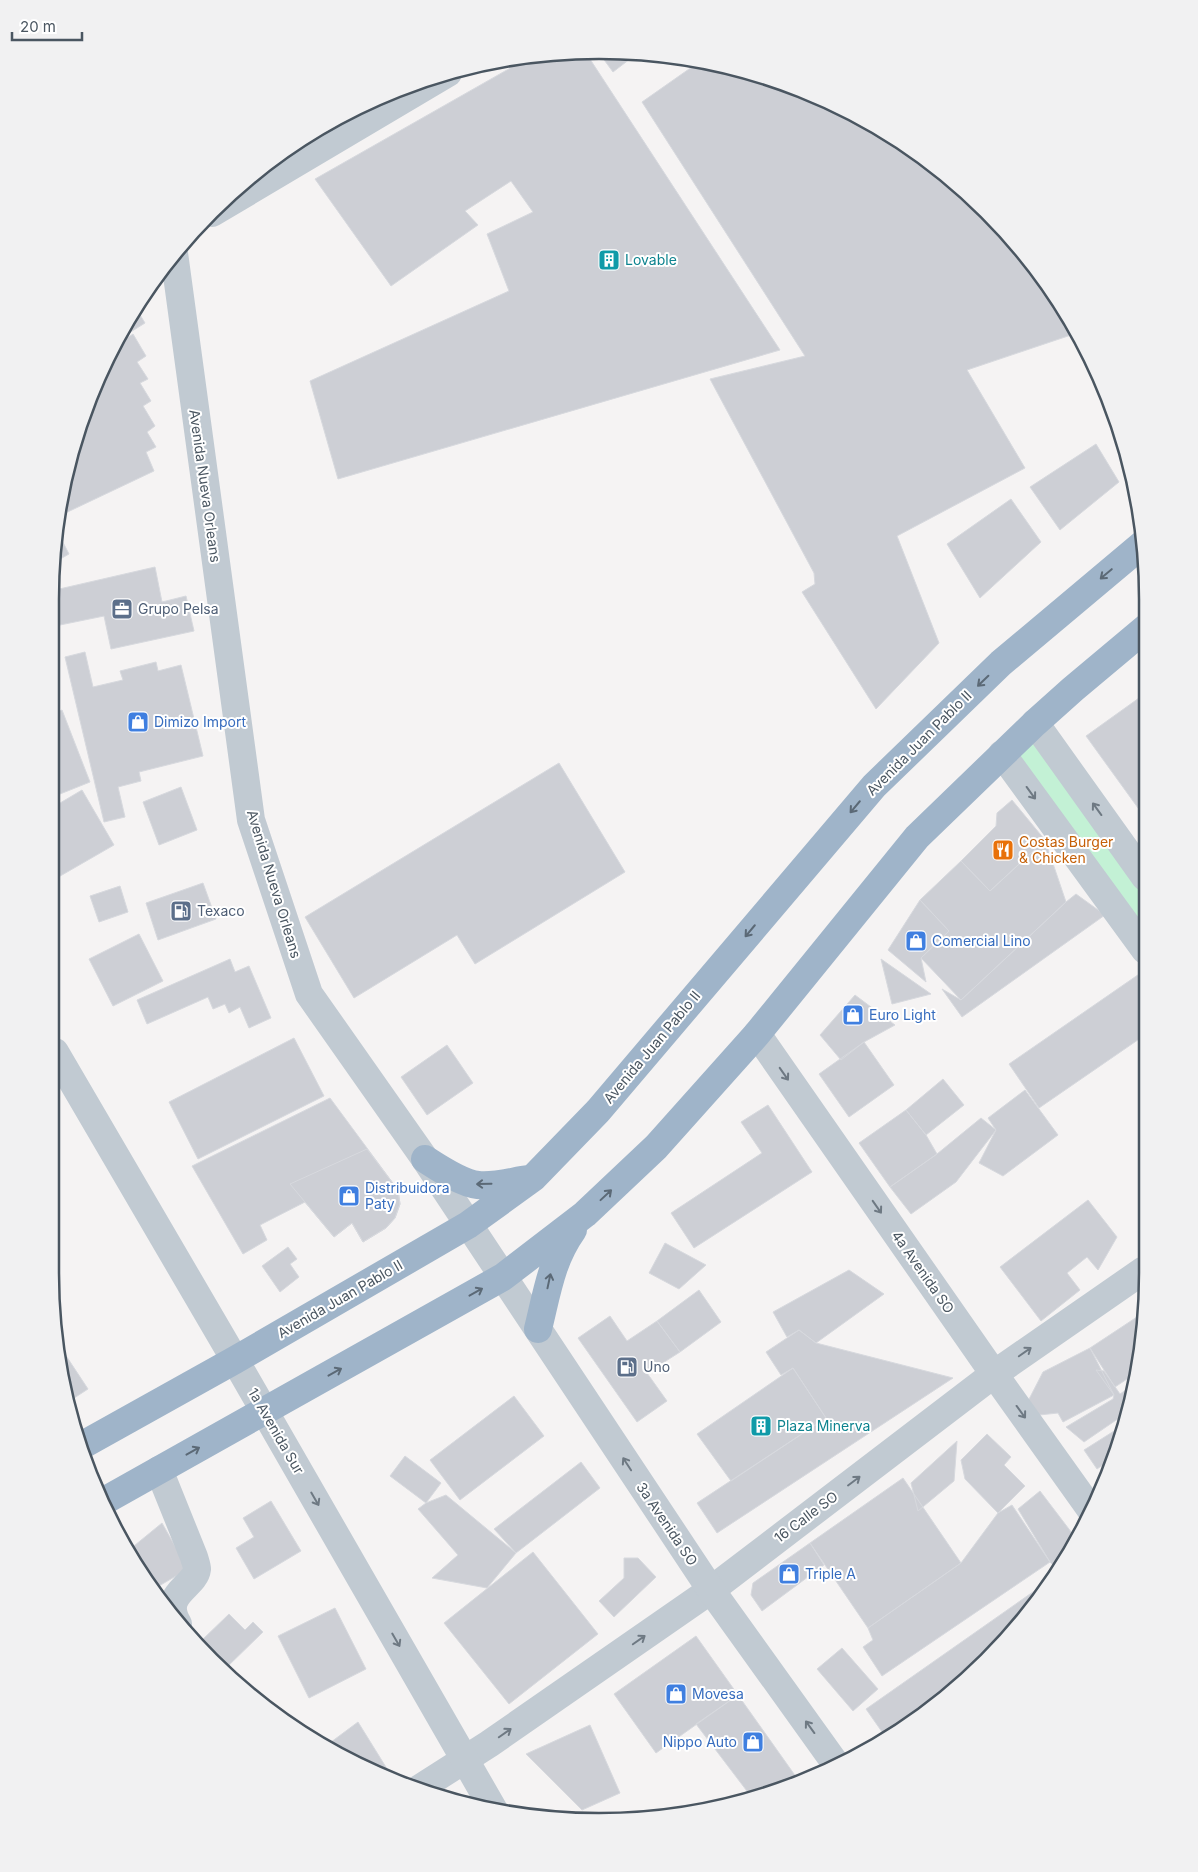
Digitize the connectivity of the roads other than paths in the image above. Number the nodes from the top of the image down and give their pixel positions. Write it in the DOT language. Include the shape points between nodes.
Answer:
graph roads {
  1 [pos="423,88"];
  2 [pos="238,198"];
  3 [pos="175,264"];
  4 [pos="1137,550"];
  5 [pos="1139,633"];
  6 [pos="1035,723"];
  7 [pos="1002,754"];
  8 [pos="1139,869"];
  9 [pos="1139,942"];
  10 [pos="756,1034"];
  11 [pos="59,1059"];
  12 [pos="425,1159"];
  13 [pos="533,1178"];
  14 [pos="586,1214"];
  15 [pos="468,1225"];
  16 [pos="1139,1273"];
  17 [pos="504,1277"];
  18 [pos="538,1329"];
  19 [pos="236,1360"];
  20 [pos="994,1374"];
  21 [pos="264,1411"];
  22 [pos="86,1443"];
  23 [pos="159,1470"];
  24 [pos="108,1499"];
  25 [pos="1087,1505"];
  26 [pos="711,1590"];
  27 [pos="175,1607"];
  28 [pos="465,1760"];
  29 [pos="833,1760"];
  30 [pos="425,1785"];
  31 [pos="489,1802"];
  1 -- 2 [label="street"];
  3 -- 12 [label="street, Avenida Nueva Orleans" via="251,820 309,994"];
  4 -- 13 [label="highway, Avenida Juan Pablo II, one-way" via="1001,663 874,786 598,1111"];
  5 -- 6 [label="highway"];
  6 -- 7 [label="highway"];
  8 -- 6 [label="street, one-way"];
  7 -- 9 [label="street, one-way"];
  7 -- 10 [label="highway" via="918,837"];
  14 -- 10 [label="highway, one-way" via="656,1147"];
  10 -- 20 [label="street, 4a Avenida SO, one-way"];
  11 -- 19 [label="street, 1a Avenida Sur"];
  13 -- 12 [label="highway, one-way" via="477,1185"];
  12 -- 15 [label="street, Avenida Nueva Orleans"];
  13 -- 15 [label="highway, Avenida Juan Pablo II"];
  14 -- 17 [label="highway"];
  18 -- 14 [label="highway, one-way" via="551,1271 565,1242"];
  15 -- 17 [label="street, Avenida Nueva Orleans"];
  15 -- 19 [label="highway, Avenida Juan Pablo II"];
  20 -- 16 [label="street, 16 Calle SO, one-way"];
  17 -- 18 [label="street, 3a Avenida SO"];
  21 -- 17 [label="highway, one-way"];
  26 -- 18 [label="street, 3a Avenida SO, one-way"];
  19 -- 21 [label="street, 1a Avenida Sur"];
  19 -- 22 [label="highway, Avenida Juan Pablo II"];
  20 -- 25 [label="street, 4a Avenida SO, one-way"];
  26 -- 20 [label="street, 16 Calle SO, one-way"];
  23 -- 21 [label="highway, one-way"];
  21 -- 28 [label="street, 1a Avenida Sur, one-way"];
  23 -- 24 [label="highway"];
  23 -- 27 [label="street" via="197,1569 180,1591"];
  28 -- 26 [label="street, 16 Calle SO, one-way"];
  29 -- 26 [label="street, 3a Avenida SO, one-way"];
  28 -- 30 [label="street, 16 Calle SO"];
  28 -- 31 [label="street, 1a Avenida Sur"];
}
